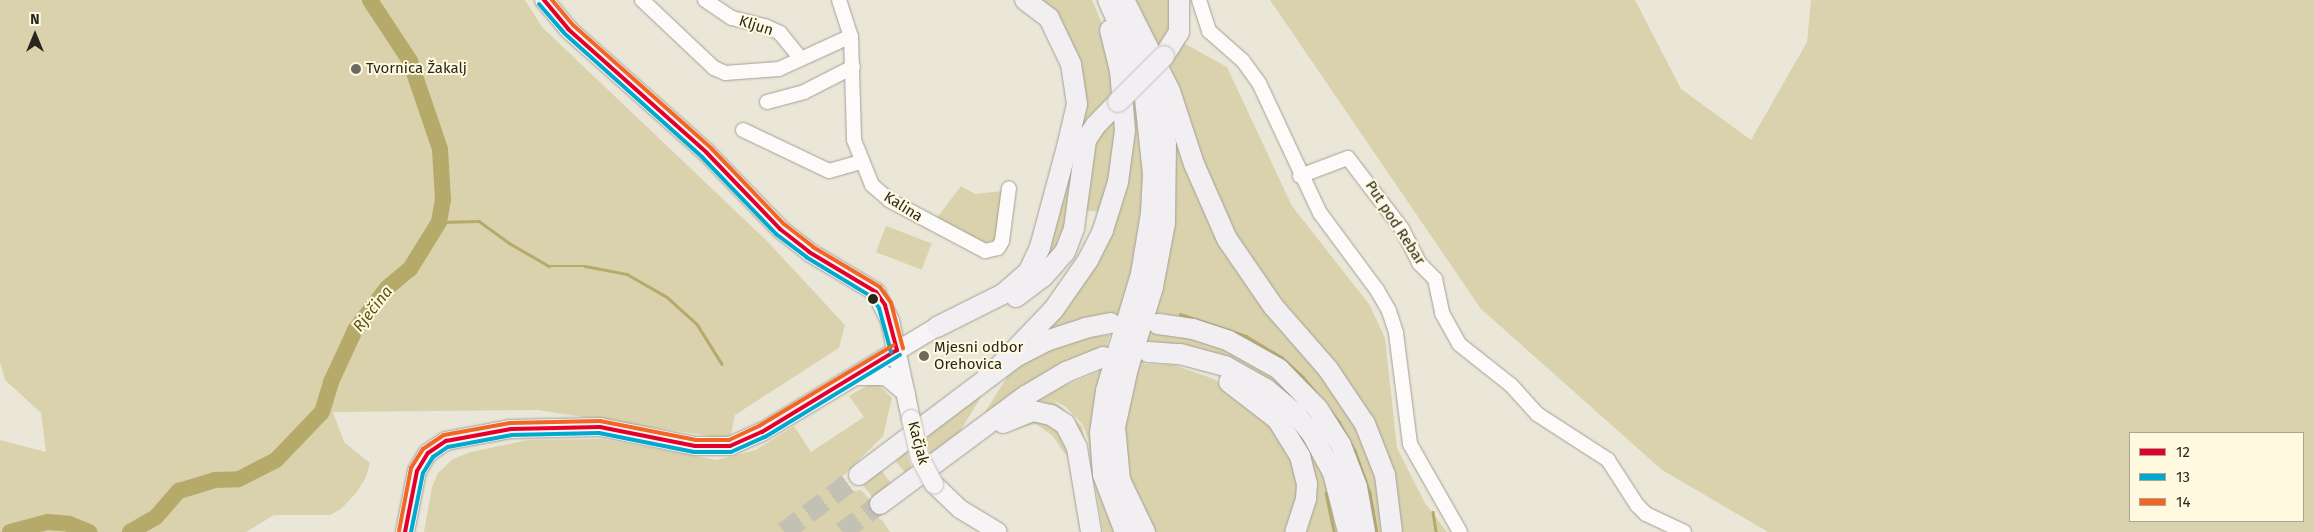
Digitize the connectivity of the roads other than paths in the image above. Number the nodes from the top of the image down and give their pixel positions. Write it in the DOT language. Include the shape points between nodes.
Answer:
graph roads {
  1 [pos="544,0"];
  2 [pos="642,0"];
  3 [pos="705,0"];
  4 [pos="839,0"];
  5 [pos="1025,0"];
  6 [pos="1096,0"];
  7 [pos="1108,0"];
  8 [pos="1124,0"];
  9 [pos="1179,0"];
  10 [pos="1199,0"];
  11 [pos="1134,20"];
  12 [pos="851,36"];
  13 [pos="801,59"];
  14 [pos="853,66"];
  15 [pos="768,102"];
  16 [pos="743,130"];
  17 [pos="861,162"];
  18 [pos="1300,176"];
  19 [pos="1009,188"];
  20 [pos="973,310"];
  21 [pos="1111,323"];
  22 [pos="1158,324"];
  23 [pos="937,328"];
  24 [pos="897,350"];
  25 [pos="1101,362"];
  26 [pos="990,376"];
  27 [pos="854,377"];
  28 [pos="906,393"];
  29 [pos="935,475"];
  30 [pos="859,476"];
  31 [pos="880,504"];
  32 [pos="405,532"];
  33 [pos="998,532"];
  34 [pos="1091,532"];
  35 [pos="1125,532"];
  36 [pos="1145,532"];
  37 [pos="1295,532"];
  38 [pos="1348,532"];
  39 [pos="1365,532"];
  40 [pos="1392,532"];
  41 [pos="1460,532"];
  42 [pos="1684,532"];
  1 -- 24 [label="main road, Kačjak" via="568,29 706,152 780,229 809,252 876,292 885,305"];
  2 -- 13 [label="street" via="719,71 779,69"];
  3 -- 13 [label="street, Kljun" via="732,18 780,33"];
  4 -- 12 [label="street, Kalina"];
  5 -- 20 [label="highway" via="1047,15 1058,31 1074,78 1076,108 1036,258 1016,284"];
  6 -- 26 [label="highway" via="1116,47 1124,105 1123,154 1111,208 1088,260 1054,309"];
  7 -- 35 [label="highway" via="1129,47 1144,99 1153,174 1151,213 1141,274 1106,391 1100,432 1103,475"];
  8 -- 11 [label="highway"];
  9 -- 20 [label="highway, bridge" via="1178,32 1164,56 1095,126 1086,140 1074,228 1060,260 1026,291 999,304"];
  10 -- 18 [label="street" via="1209,31 1244,61 1259,83"];
  11 -- 36 [label="highway" via="1161,103 1168,186 1161,252 1115,427 1120,480"];
  11 -- 40 [label="highway" via="1170,90 1194,164 1227,239 1273,306 1328,369 1365,424 1385,475"];
  12 -- 13 [label="street"];
  12 -- 14 [label="street, Kalina"];
  14 -- 15 [label="street" via="804,92"];
  14 -- 17 [label="street, Kalina" via="853,126"];
  16 -- 17 [label="street" via="830,171"];
  17 -- 19 [label="street, Kalina" via="872,185 889,200 979,251 998,248 1002,241"];
  18 -- 41 [label="street" via="1320,213 1389,311 1396,333 1410,444"];
  18 -- 42 [label="street, Put pod Rebar" via="1348,158 1402,228 1419,263 1435,279 1442,313 1460,344 1511,385 1544,419 1608,460 1637,506 1646,514"];
  20 -- 23 [label="highway"];
  21 -- 26 [label="highway" via="1049,340 1017,356"];
  22 -- 39 [label="highway" via="1193,329 1229,341 1255,353 1286,375 1318,409 1341,445 1357,487"];
  23 -- 24 [label="main road"];
  24 -- 27 [label="main road"];
  24 -- 28 [label="main road, Kačjak"];
  25 -- 29 [label="highway" via="1066,372 1027,395"];
  26 -- 30 [label="highway"];
  27 -- 28 [label="main road" via="878,374"];
  27 -- 32 [label="main road" via="743,441 708,448 600,427 511,429 454,438 434,448 420,464"];
  28 -- 29 [label="main road, Kačjak, bridge" via="920,458"];
  29 -- 31 [label="highway"];
  29 -- 33 [label="main road, Kačjak" via="960,509"];
  29 -- 34 [label="highway" via="1018,415 1033,411 1052,415 1065,424 1075,442"];
  37 -- 38 [label="highway" via="1304,512 1307,484 1300,456 1277,420 1246,392 1205,370 1147,356 1187,356 1225,366 1266,389 1294,413 1312,434 1333,473"];
}
